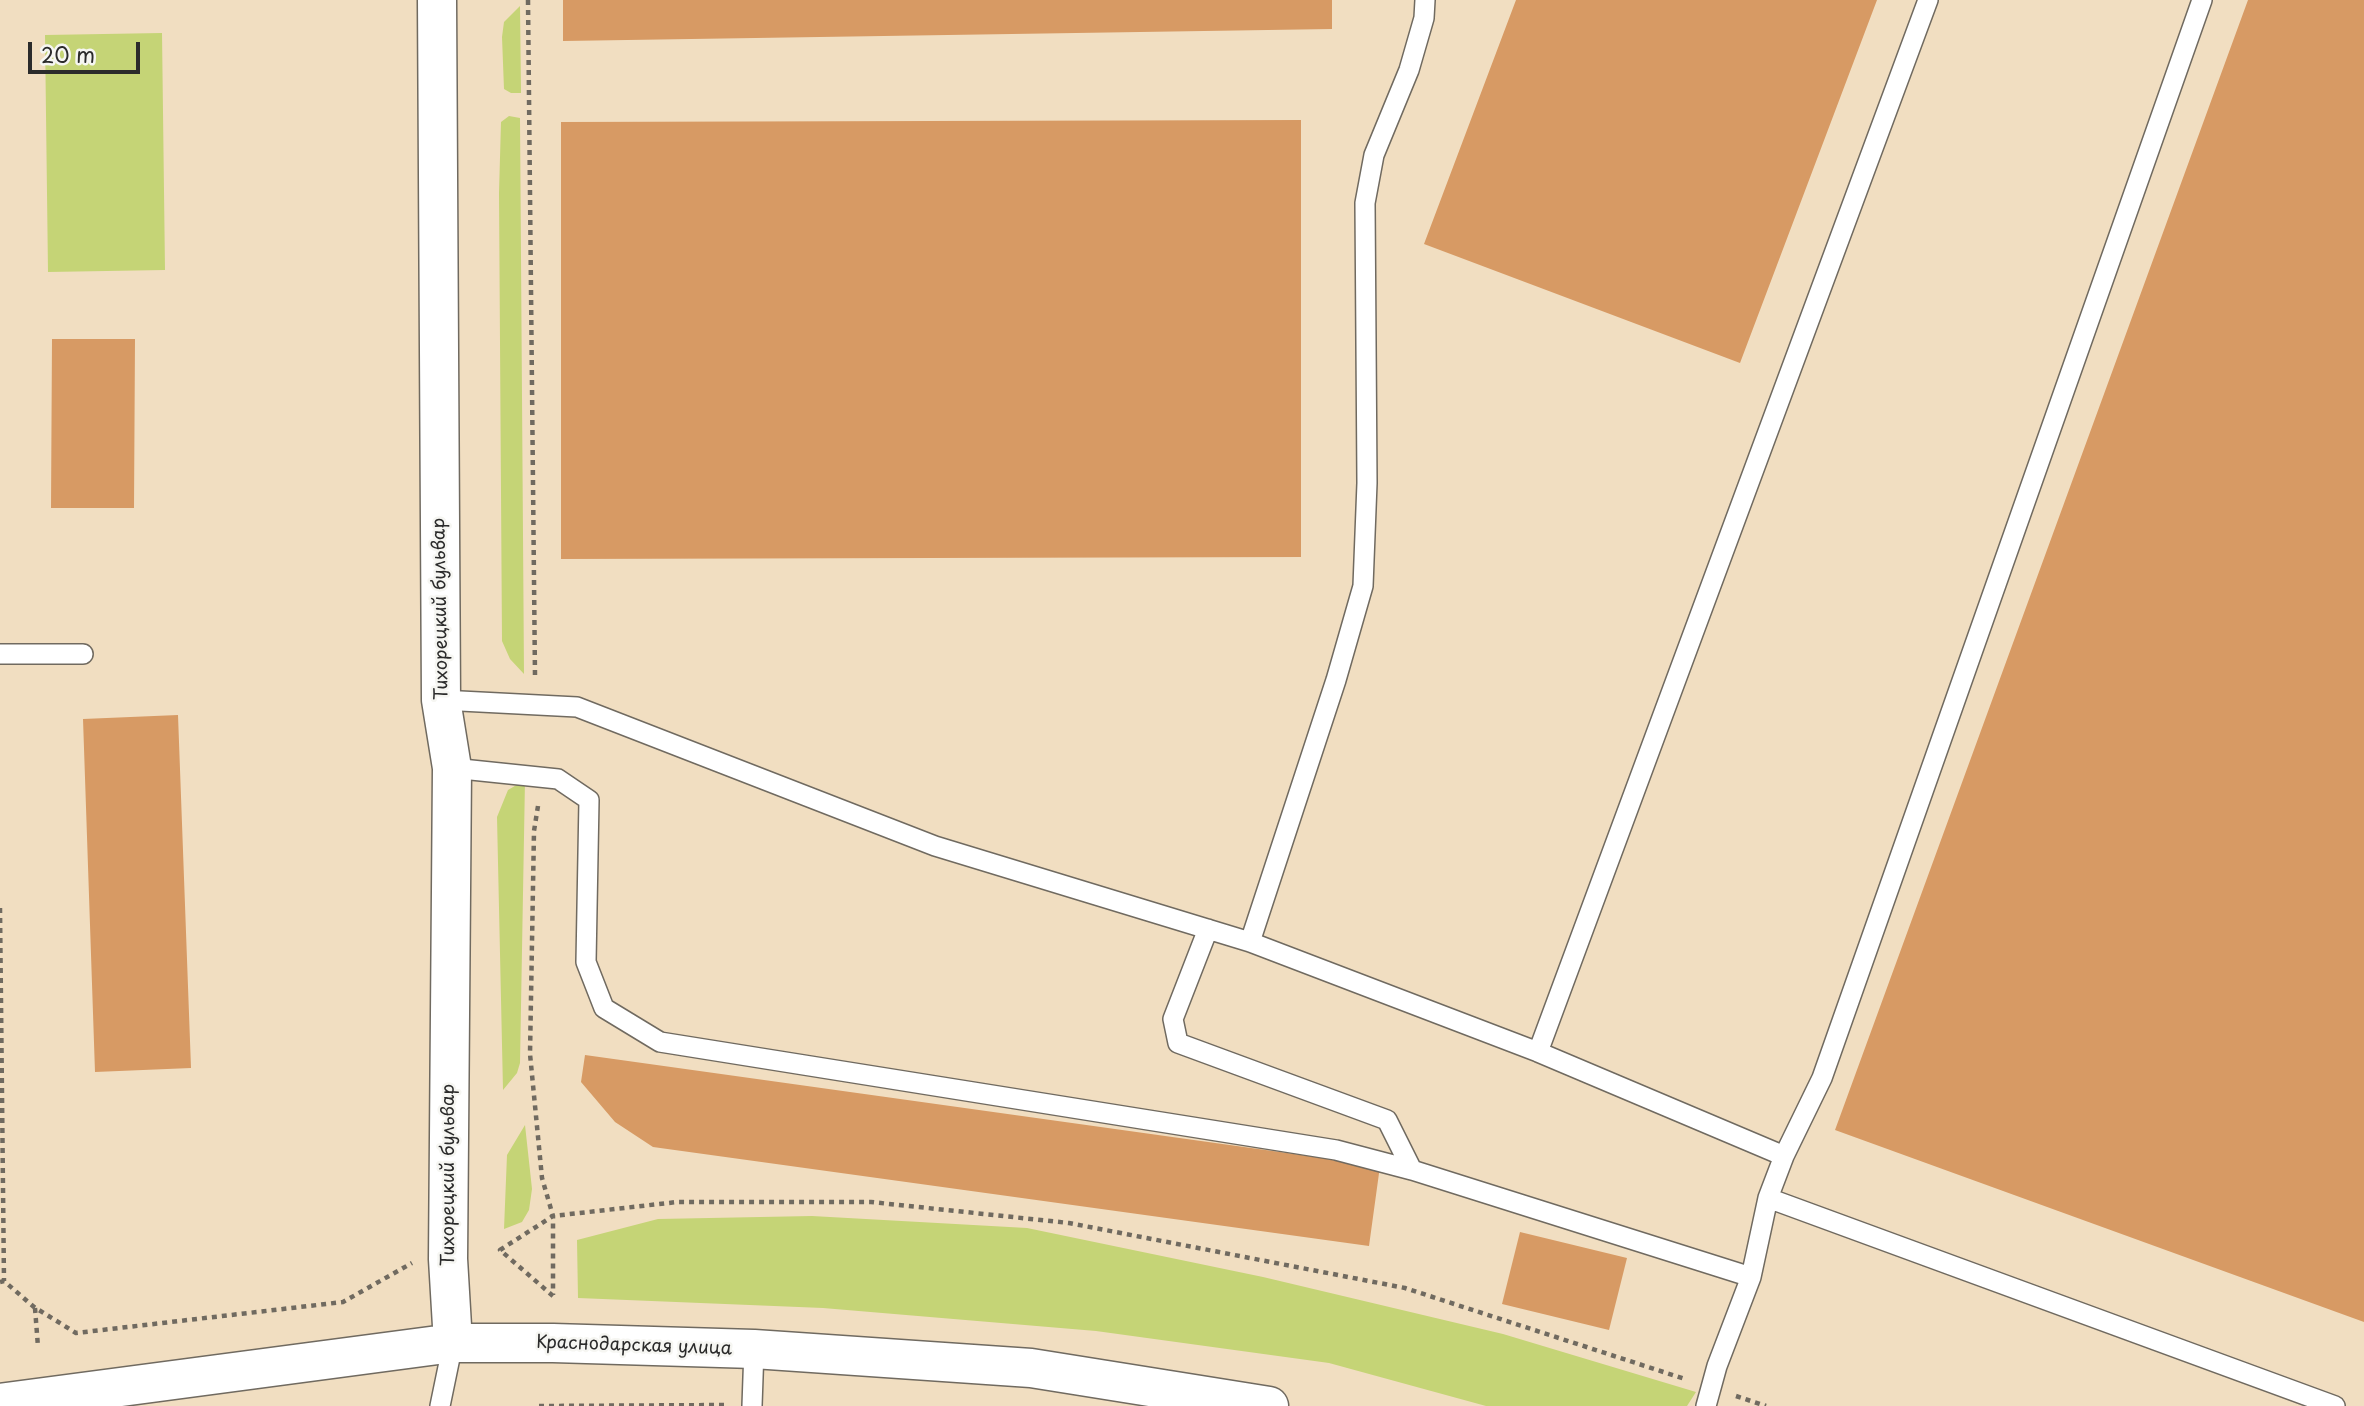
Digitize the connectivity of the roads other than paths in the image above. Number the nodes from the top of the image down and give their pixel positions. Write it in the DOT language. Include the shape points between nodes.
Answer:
graph roads {
  1 [pos="436,0"];
  2 [pos="1424,0"];
  3 [pos="1928,0"];
  4 [pos="2202,0"];
  5 [pos="0,654"];
  6 [pos="83,654"];
  7 [pos="441,699"];
  8 [pos="452,768"];
  9 [pos="1208,929"];
  10 [pos="1250,942"];
  11 [pos="1538,1052"];
  12 [pos="1784,1156"];
  13 [pos="1412,1170"];
  14 [pos="1768,1198"];
  15 [pos="1751,1277"];
  16 [pos="453,1343"];
  17 [pos="754,1349"];
  18 [pos="1708,1397"];
  19 [pos="0,1403"];
  20 [pos="440,1406"];
  21 [pos="752,1406"];
  22 [pos="1269,1406"];
  23 [pos="2335,1406"];
  1 -- 7 [label="street, Тихорецкий бульвар"];
  2 -- 10 [label="lane" via="1424,18 1409,70 1374,155 1365,203 1363,586"];
  3 -- 11 [label="lane"];
  4 -- 12 [label="lane" via="1822,1078"];
  5 -- 6 [label="lane"];
  7 -- 8 [label="street, Тихорецкий бульвар"];
  7 -- 9 [label="lane" via="577,707 935,846"];
  8 -- 13 [label="lane" via="558,779 589,800 586,961 604,1007 660,1042 1336,1150"];
  8 -- 16 [label="street, Тихорецкий бульвар" via="448,1259"];
  9 -- 10 [label="lane"];
  9 -- 13 [label="lane" via="1173,1019 1178,1043 1387,1120"];
  10 -- 11 [label="lane"];
  11 -- 12 [label="lane"];
  12 -- 14 [label="lane"];
  13 -- 15 [label="lane"];
  14 -- 15 [label="lane"];
  14 -- 23 [label="lane"];
  15 -- 18 [label="lane"];
  16 -- 17 [label="street, Краснодарская улица"];
  16 -- 19 [label="street, Краснодарская улица"];
  16 -- 20 [label="lane"];
  17 -- 21 [label="lane"];
  17 -- 22 [label="street, Краснодарская улица" via="1031,1368"];
}
